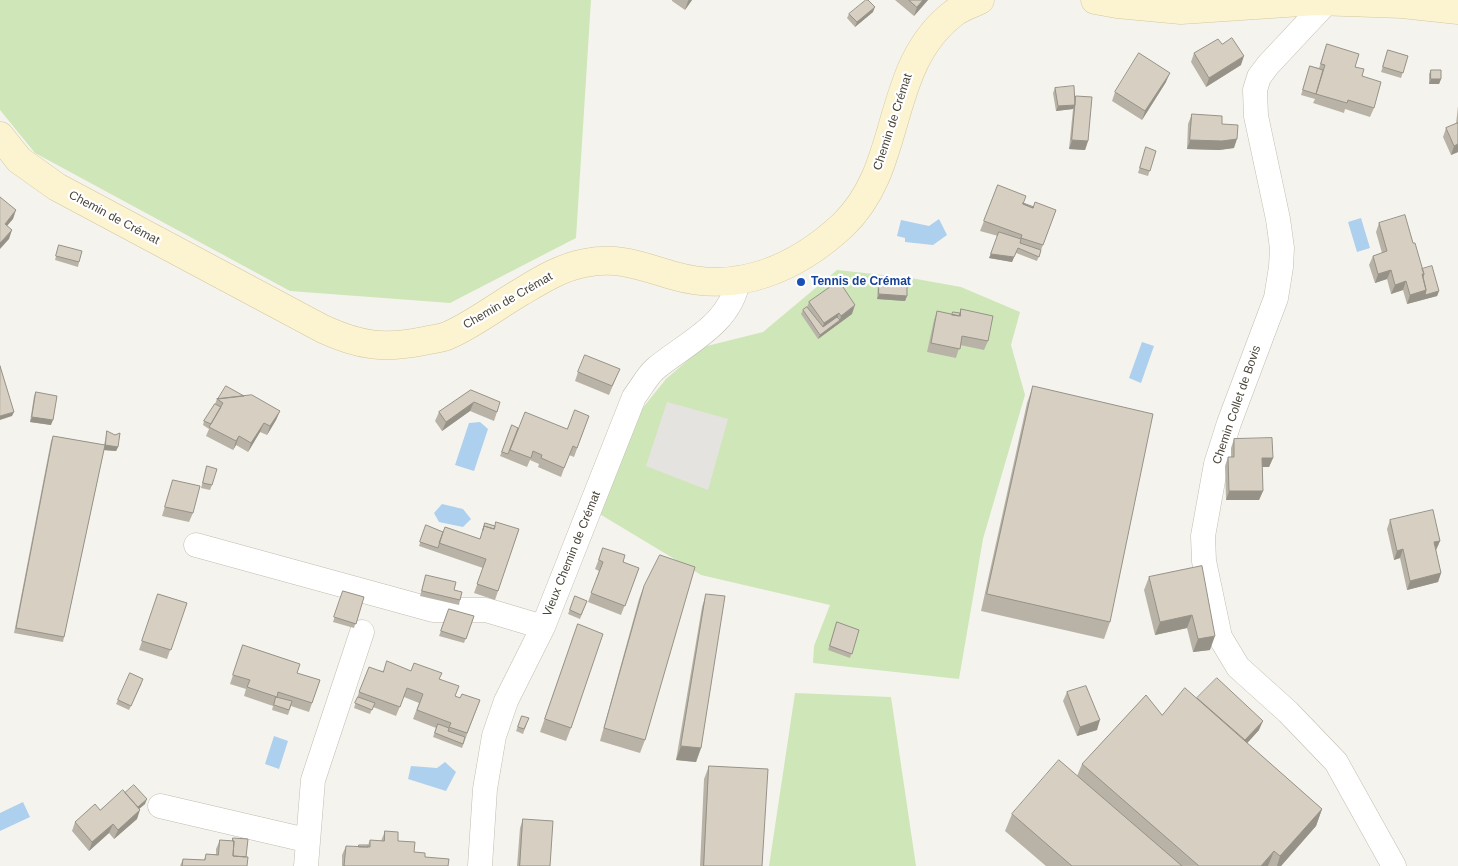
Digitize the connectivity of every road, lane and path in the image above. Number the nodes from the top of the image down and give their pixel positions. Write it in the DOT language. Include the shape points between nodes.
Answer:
graph roads {
  1 [pos="980,0"];
  2 [pos="1095,0"];
  3 [pos="1327,2"];
  4 [pos="1458,10"];
  5 [pos="0,136"];
  6 [pos="738,281"];
  7 [pos="196,545"];
  8 [pos="543,626"];
  9 [pos="362,632"];
  10 [pos="160,806"];
  11 [pos="306,840"];
  12 [pos="306,866"];
  13 [pos="480,866"];
  14 [pos="1394,866"];
  1 -- 6 [label="street, Chemin de Crémat" via="954,12 917,54 905,80 880,166 866,196 845,223 824,242 784,267"];
  2 -- 3 [label="street" via="1181,10"];
  3 -- 4 [label="street" via="1402,4"];
  3 -- 14 [label="street, Chemin Collet de Bovis" via="1258,77 1255,90 1256,116 1278,219 1281,267 1276,298 1216,464 1203,536 1204,561 1220,637 1238,667 1336,762"];
  5 -- 6 [label="street, Chemin de Crémat" via="19,160 57,187 323,329 371,346 401,346 448,336 550,275 583,263 604,260 632,262 701,283"];
  6 -- 8 [label="street, Vieux Chemin de Crémat" via="736,294 712,327 654,370 634,397"];
  7 -- 8 [label="street" via="433,610 486,610"];
  8 -- 13 [label="street, Vieux Chemin de Crémat" via="506,701 494,736 485,789"];
  9 -- 11 [label="street" via="313,780"];
  10 -- 11 [label="street"];
  11 -- 12 [label="street"];
}
